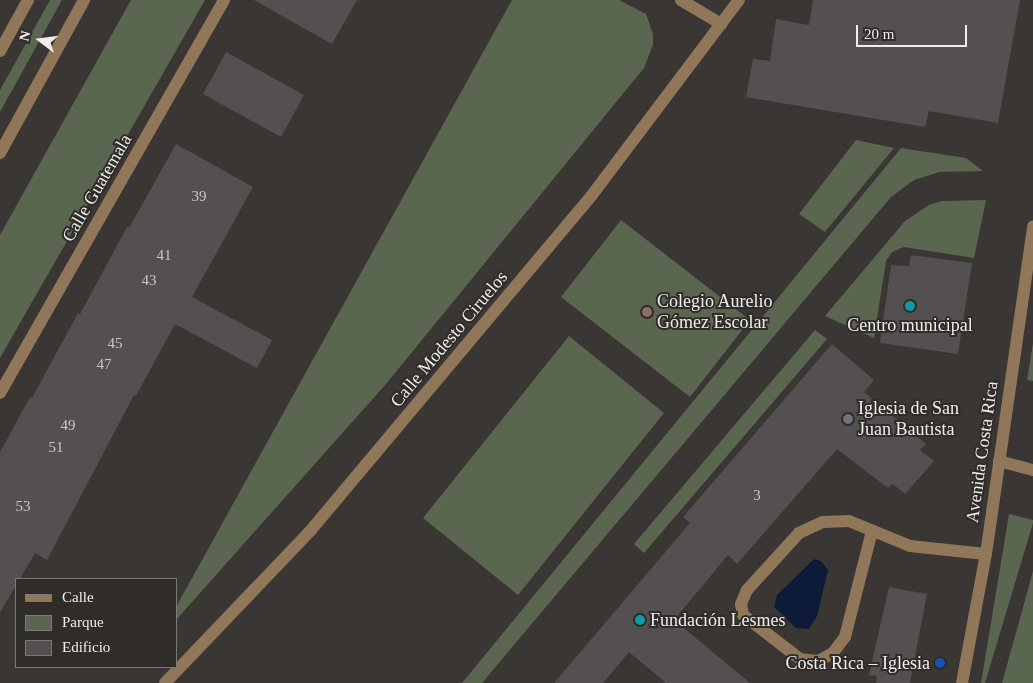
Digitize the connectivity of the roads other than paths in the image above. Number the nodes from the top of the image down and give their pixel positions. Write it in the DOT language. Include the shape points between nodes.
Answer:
graph roads {
  1 [pos="28,0"];
  2 [pos="84,0"];
  3 [pos="224,0"];
  4 [pos="681,0"];
  5 [pos="739,0"];
  6 [pos="721,24"];
  7 [pos="0,52"];
  8 [pos="0,153"];
  9 [pos="1033,227"];
  10 [pos="0,393"];
  11 [pos="999,461"];
  12 [pos="1033,470"];
  13 [pos="872,531"];
  14 [pos="986,554"];
  15 [pos="165,683"];
  16 [pos="962,683"];
  1 -- 7 [label="street"];
  2 -- 8 [label="street"];
  3 -- 10 [label="street, Calle Guatemala"];
  4 -- 6 [label="street"];
  5 -- 6 [label="street, Calle Modesto Ciruelos"];
  6 -- 15 [label="street, Calle Modesto Ciruelos" via="592,195 330,507"];
  9 -- 11 [label="street, Avenida Costa Rica"];
  11 -- 12 [label="street"];
  11 -- 14 [label="street, Avenida Costa Rica"];
  13 -- 13 [label="street" via="848,521 823,522 799,533 747,590 741,604 743,614 800,659 818,661 833,653 845,637"];
  13 -- 14 [label="street" via="910,546"];
  14 -- 16 [label="street, Avenida Costa Rica"];
}
